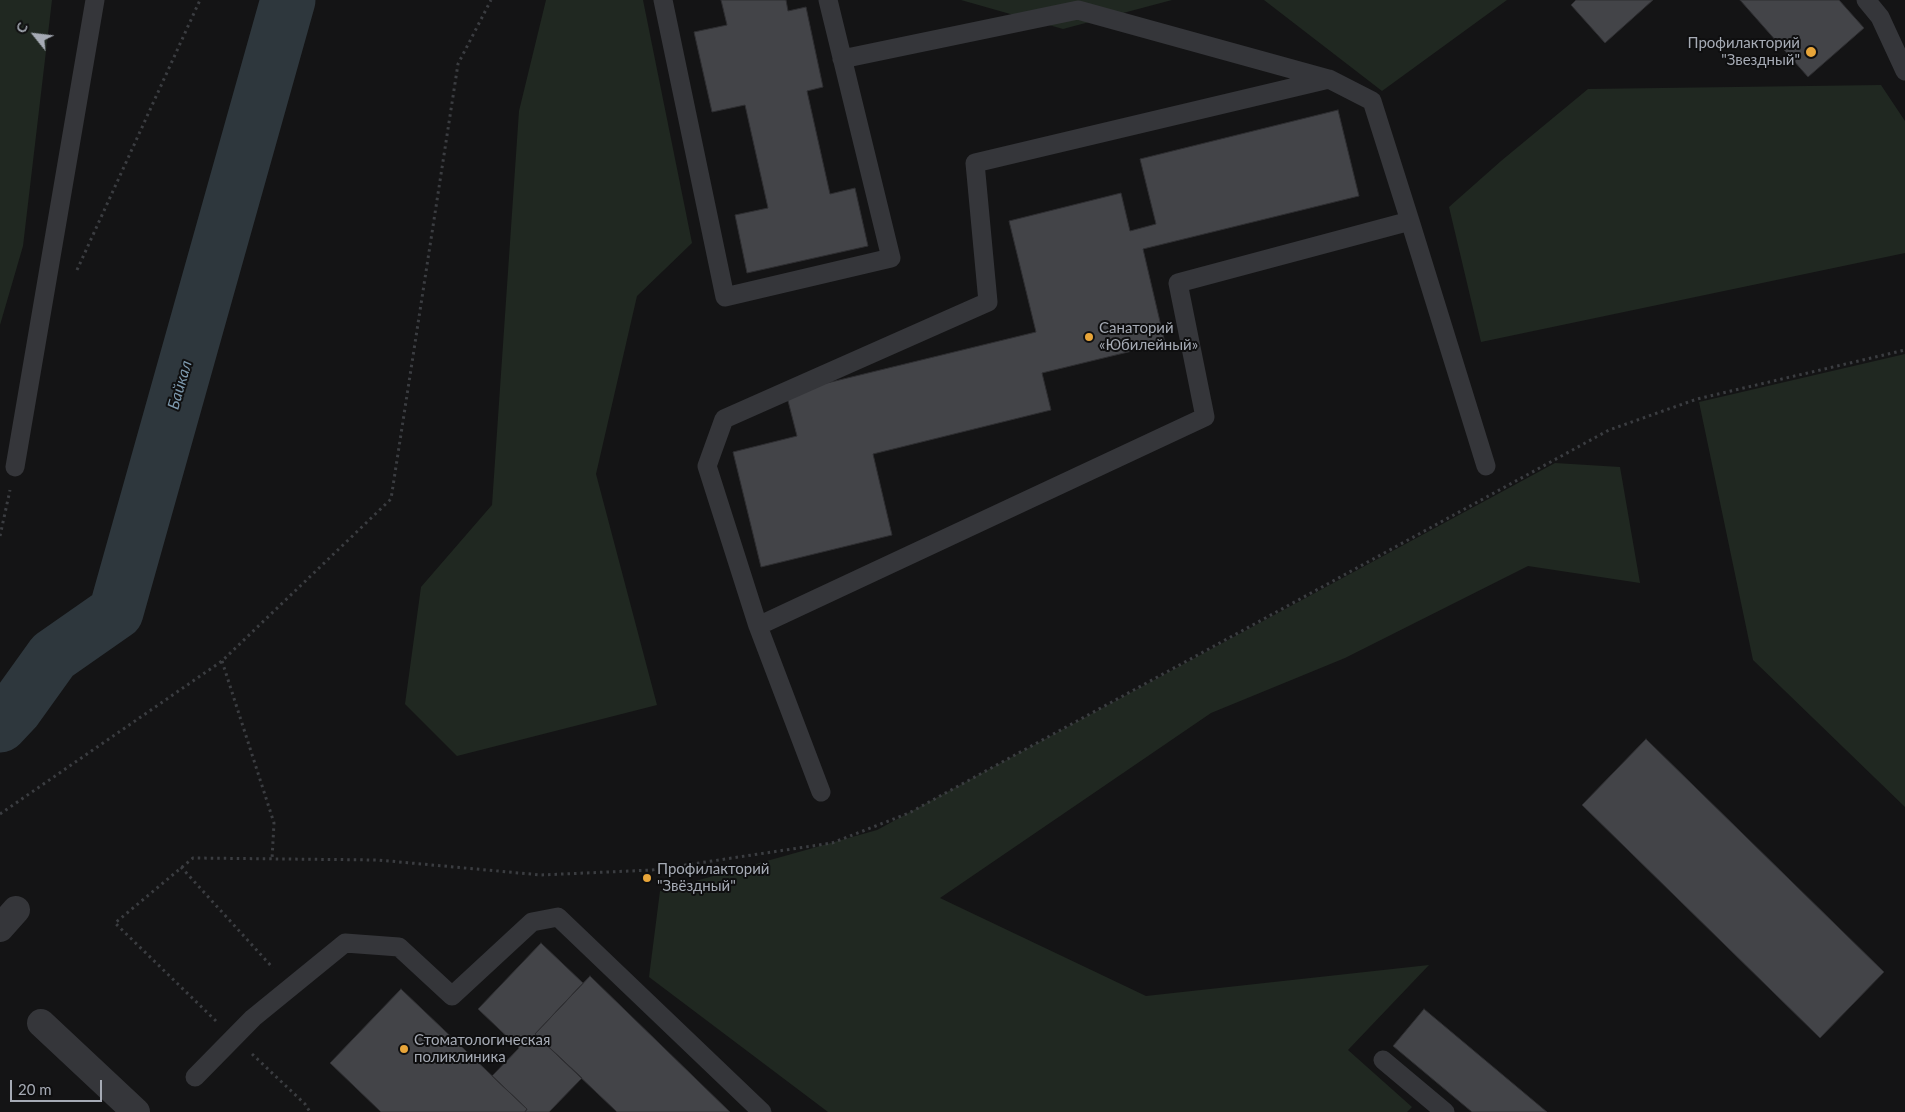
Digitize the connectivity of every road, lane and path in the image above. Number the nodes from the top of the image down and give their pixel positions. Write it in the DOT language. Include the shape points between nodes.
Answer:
graph roads {
  1 [pos="95,0"];
  2 [pos="200,0"];
  3 [pos="491,0"];
  4 [pos="663,0"];
  5 [pos="828,0"];
  6 [pos="1866,0"];
  7 [pos="842,59"];
  8 [pos="1905,72"];
  9 [pos="1329,79"];
  10 [pos="1410,221"];
  11 [pos="74,276"];
  12 [pos="1905,350"];
  13 [pos="1486,466"];
  14 [pos="15,467"];
  15 [pos="0,536"];
  16 [pos="758,626"];
  17 [pos="222,661"];
  18 [pos="821,792"];
  19 [pos="0,814"];
  20 [pos="272,859"];
  21 [pos="180,867"];
  22 [pos="291,987"];
  23 [pos="42,1022"];
  24 [pos="234,1038"];
  25 [pos="1383,1060"];
  26 [pos="195,1077"];
  27 [pos="136,1112"];
  28 [pos="310,1112"];
  29 [pos="762,1112"];
  30 [pos="1445,1112"];
  1 -- 14 [label="lane"];
  2 -- 11 [label="path"];
  3 -- 17 [label="path" via="458,64 391,499"];
  4 -- 7 [label="lane" via="725,297 891,258"];
  5 -- 7 [label="lane"];
  6 -- 8 [label="lane" via="1880,17"];
  7 -- 9 [label="lane" via="1078,10"];
  9 -- 10 [label="lane" via="1372,102"];
  9 -- 16 [label="lane" via="974,163 988,302 724,419 707,466"];
  10 -- 13 [label="lane"];
  10 -- 16 [label="lane" via="1178,283 1205,417"];
  12 -- 20 [label="path" via="1697,399 1610,430 909,813 832,843 652,870 541,875 378,860"];
  14 -- 15 [label="path"];
  16 -- 18 [label="lane"];
  17 -- 19 [label="path"];
  17 -- 20 [label="path" via="274,823"];
  20 -- 21 [label="path" via="193,858"];
  21 -- 22 [label="path"];
  21 -- 24 [label="path" via="115,923"];
  22 -- 24 [label="lane" via="252,1018"];
  22 -- 29 [label="lane" via="345,944 354,944 399,947 452,996 532,922 558,916"];
  23 -- 27 [label="street"];
  24 -- 26 [label="lane"];
  24 -- 28 [label="path"];
  25 -- 30 [label="lane"];
}
